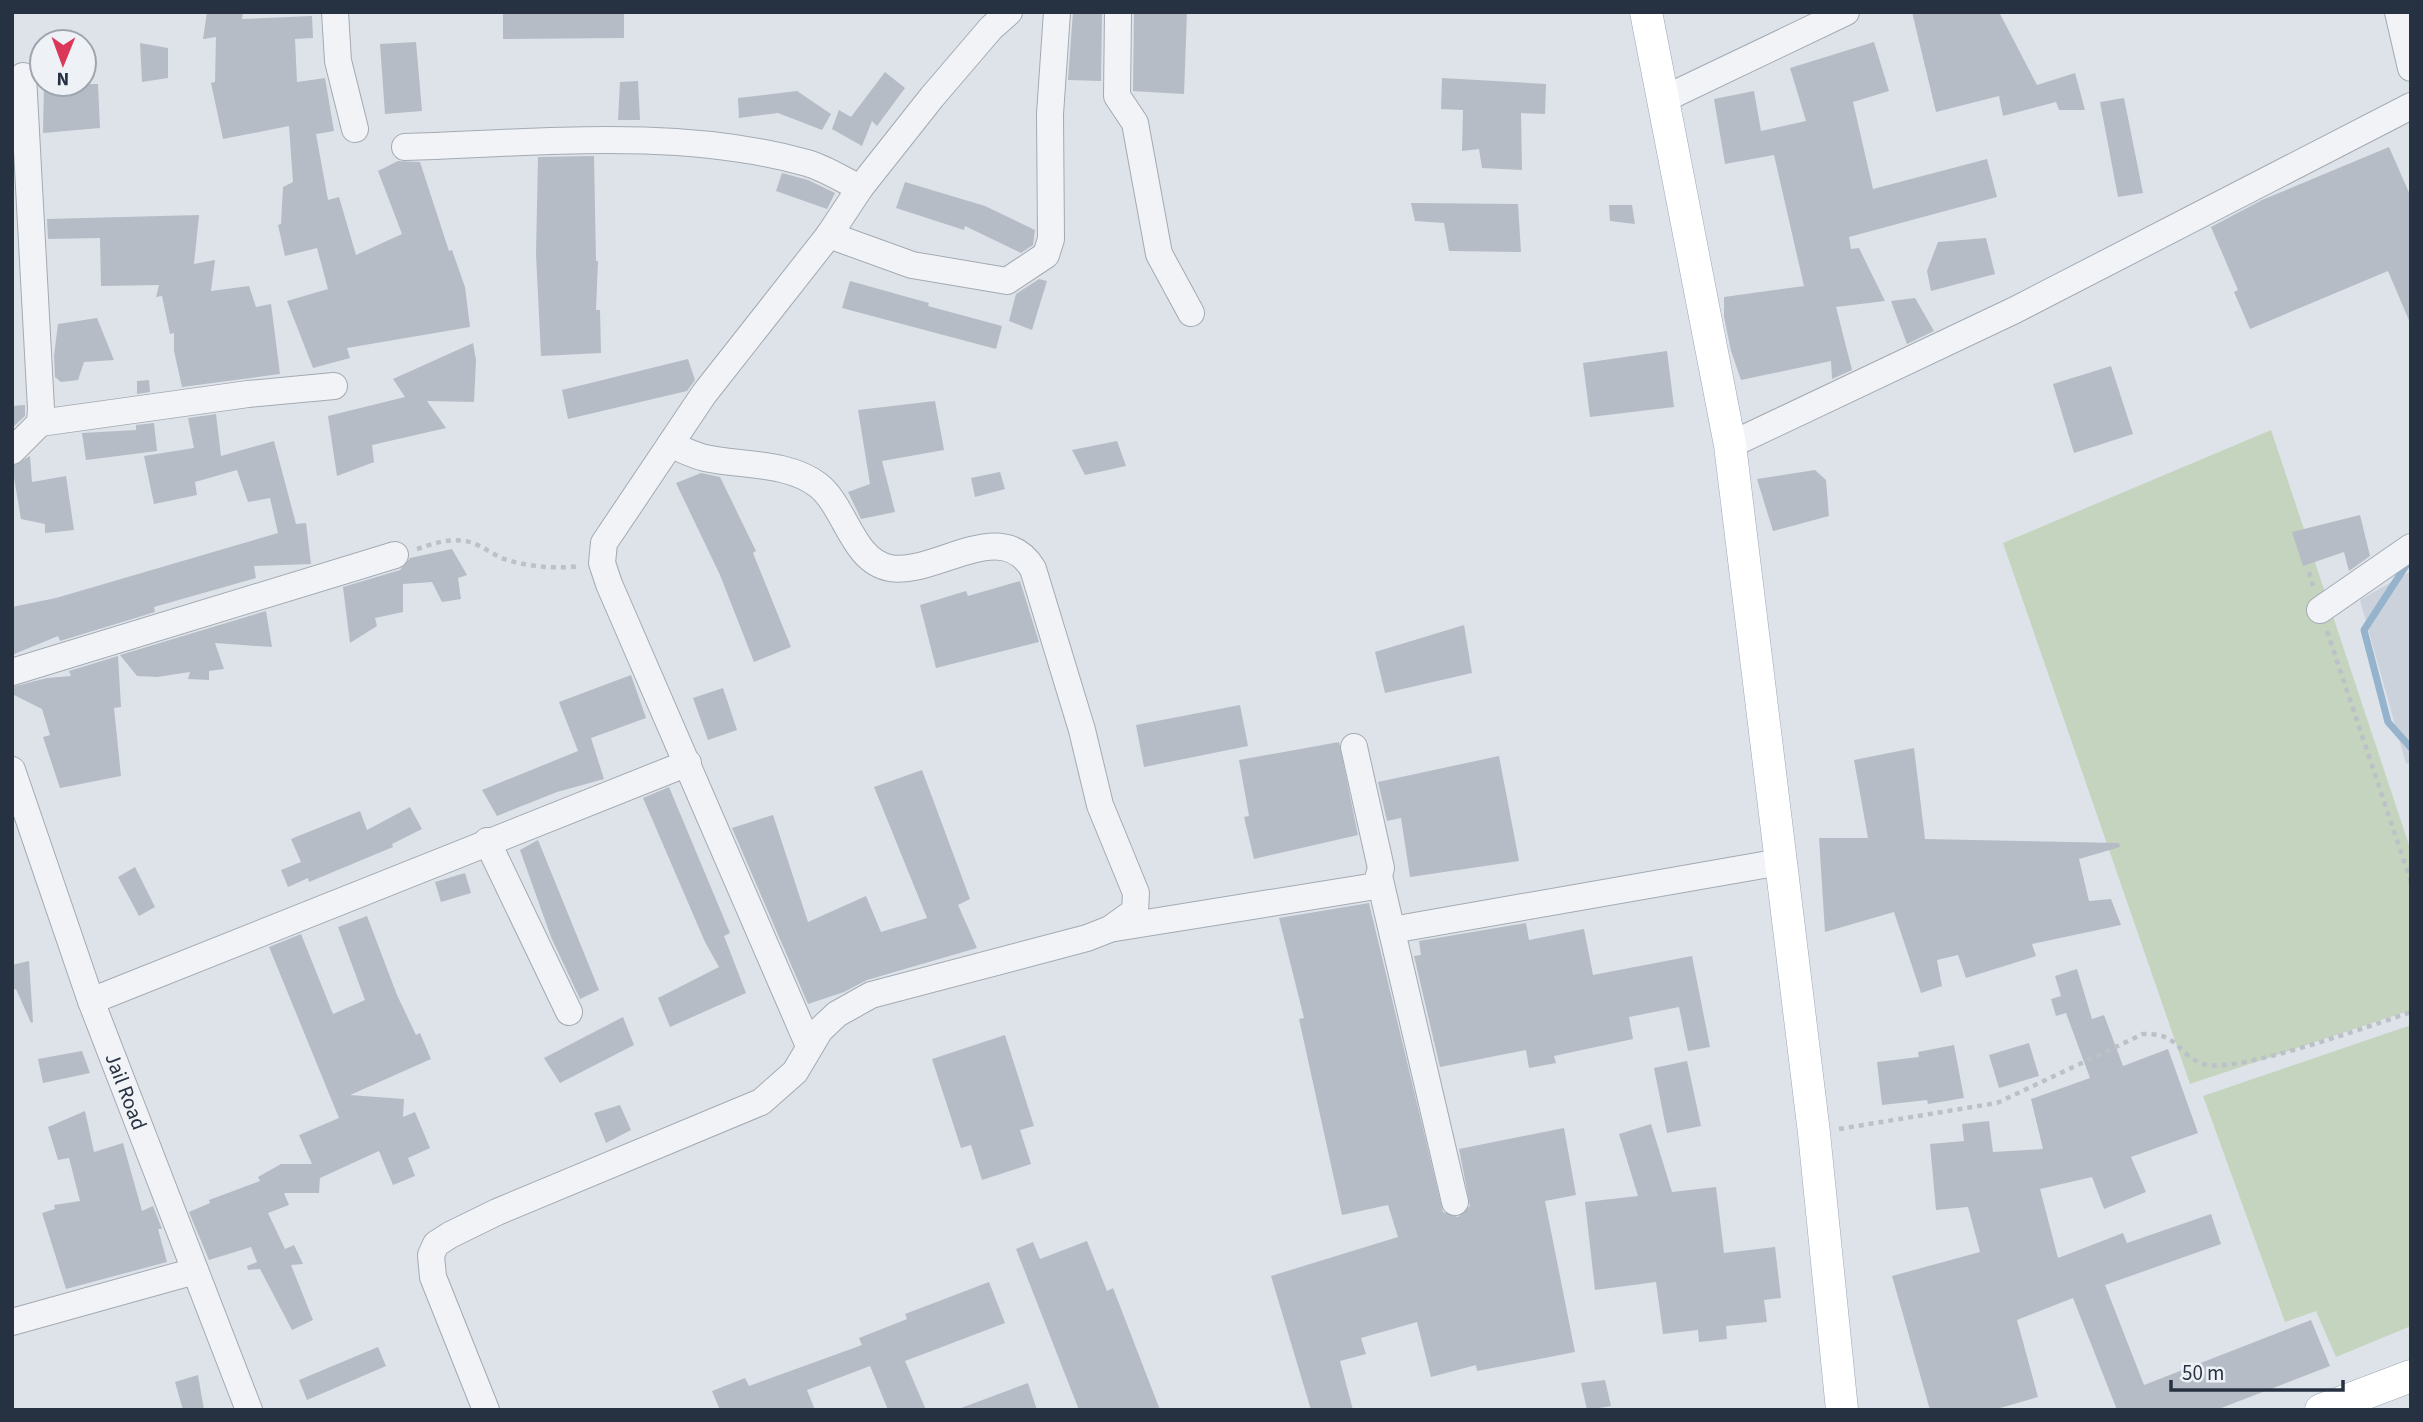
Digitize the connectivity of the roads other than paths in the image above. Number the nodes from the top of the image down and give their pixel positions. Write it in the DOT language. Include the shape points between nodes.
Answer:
graph roads {
  1 [pos="335,12"];
  2 [pos="1009,12"];
  3 [pos="1057,12"];
  4 [pos="1118,12"];
  5 [pos="1646,12"];
  6 [pos="1846,12"];
  7 [pos="2398,12"];
  8 [pos="2411,68"];
  9 [pos="23,76"];
  10 [pos="1664,99"];
  11 [pos="2411,106"];
  12 [pos="355,129"];
  13 [pos="405,147"];
  14 [pos="860,188"];
  15 [pos="829,235"];
  16 [pos="1191,313"];
  17 [pos="334,386"];
  18 [pos="40,423"];
  19 [pos="677,435"];
  20 [pos="1730,445"];
  21 [pos="12,451"];
  22 [pos="2411,547"];
  23 [pos="396,555"];
  24 [pos="2320,610"];
  25 [pos="12,671"];
  26 [pos="1354,747"];
  27 [pos="688,763"];
  28 [pos="12,770"];
  29 [pos="487,841"];
  30 [pos="1780,862"];
  31 [pos="1380,880"];
  32 [pos="1110,929"];
  33 [pos="1392,930"];
  34 [pos="91,1001"];
  35 [pos="569,1012"];
  36 [pos="809,1046"];
  37 [pos="1455,1202"];
  38 [pos="195,1271"];
  39 [pos="12,1322"];
  40 [pos="2411,1376"];
  41 [pos="249,1410"];
  42 [pos="486,1410"];
  43 [pos="1842,1410"];
  44 [pos="2321,1410"];
  1 -- 12 [label="street" via="338,61"];
  2 -- 14 [label="street"];
  3 -- 15 [label="street" via="1050,114 1051,239 1045,255 1014,278 997,280 912,265"];
  4 -- 16 [label="street" via="1116,90 1135,123 1159,254"];
  5 -- 10 [label="main road"];
  6 -- 10 [label="street"];
  7 -- 8 [label="street"];
  9 -- 18 [label="street"];
  10 -- 20 [label="main road"];
  11 -- 20 [label="street" via="2015,310"];
  13 -- 14 [label="street" via="644,141 750,151 810,164"];
  14 -- 15 [label="street"];
  15 -- 19 [label="street"];
  17 -- 18 [label="street"];
  18 -- 21 [label="street"];
  19 -- 27 [label="street" via="612,528 604,543 602,563"];
  19 -- 32 [label="street" via="704,457 806,477 822,488 857,542 878,564 904,569 994,547 1012,548 1026,557 1082,730 1100,805 1136,893 1135,911"];
  20 -- 30 [label="main road"];
  22 -- 24 [label="street"];
  23 -- 25 [label="street"];
  26 -- 31 [label="street"];
  27 -- 29 [label="street"];
  27 -- 36 [label="street"];
  28 -- 34 [label="street, Jail Road"];
  29 -- 34 [label="street"];
  29 -- 35 [label="street"];
  30 -- 33 [label="street"];
  30 -- 43 [label="main road"];
  31 -- 32 [label="street" via="1369,888"];
  31 -- 33 [label="street"];
  32 -- 36 [label="street" via="871,995 837,1014"];
  33 -- 37 [label="street"];
  34 -- 38 [label="street, Jail Road"];
  36 -- 42 [label="street" via="795,1072 761,1102 497,1212 436,1244 431,1255 433,1277"];
  38 -- 39 [label="street"];
  38 -- 41 [label="street, Jail Road"];
  40 -- 44 [label="main road"];
}
